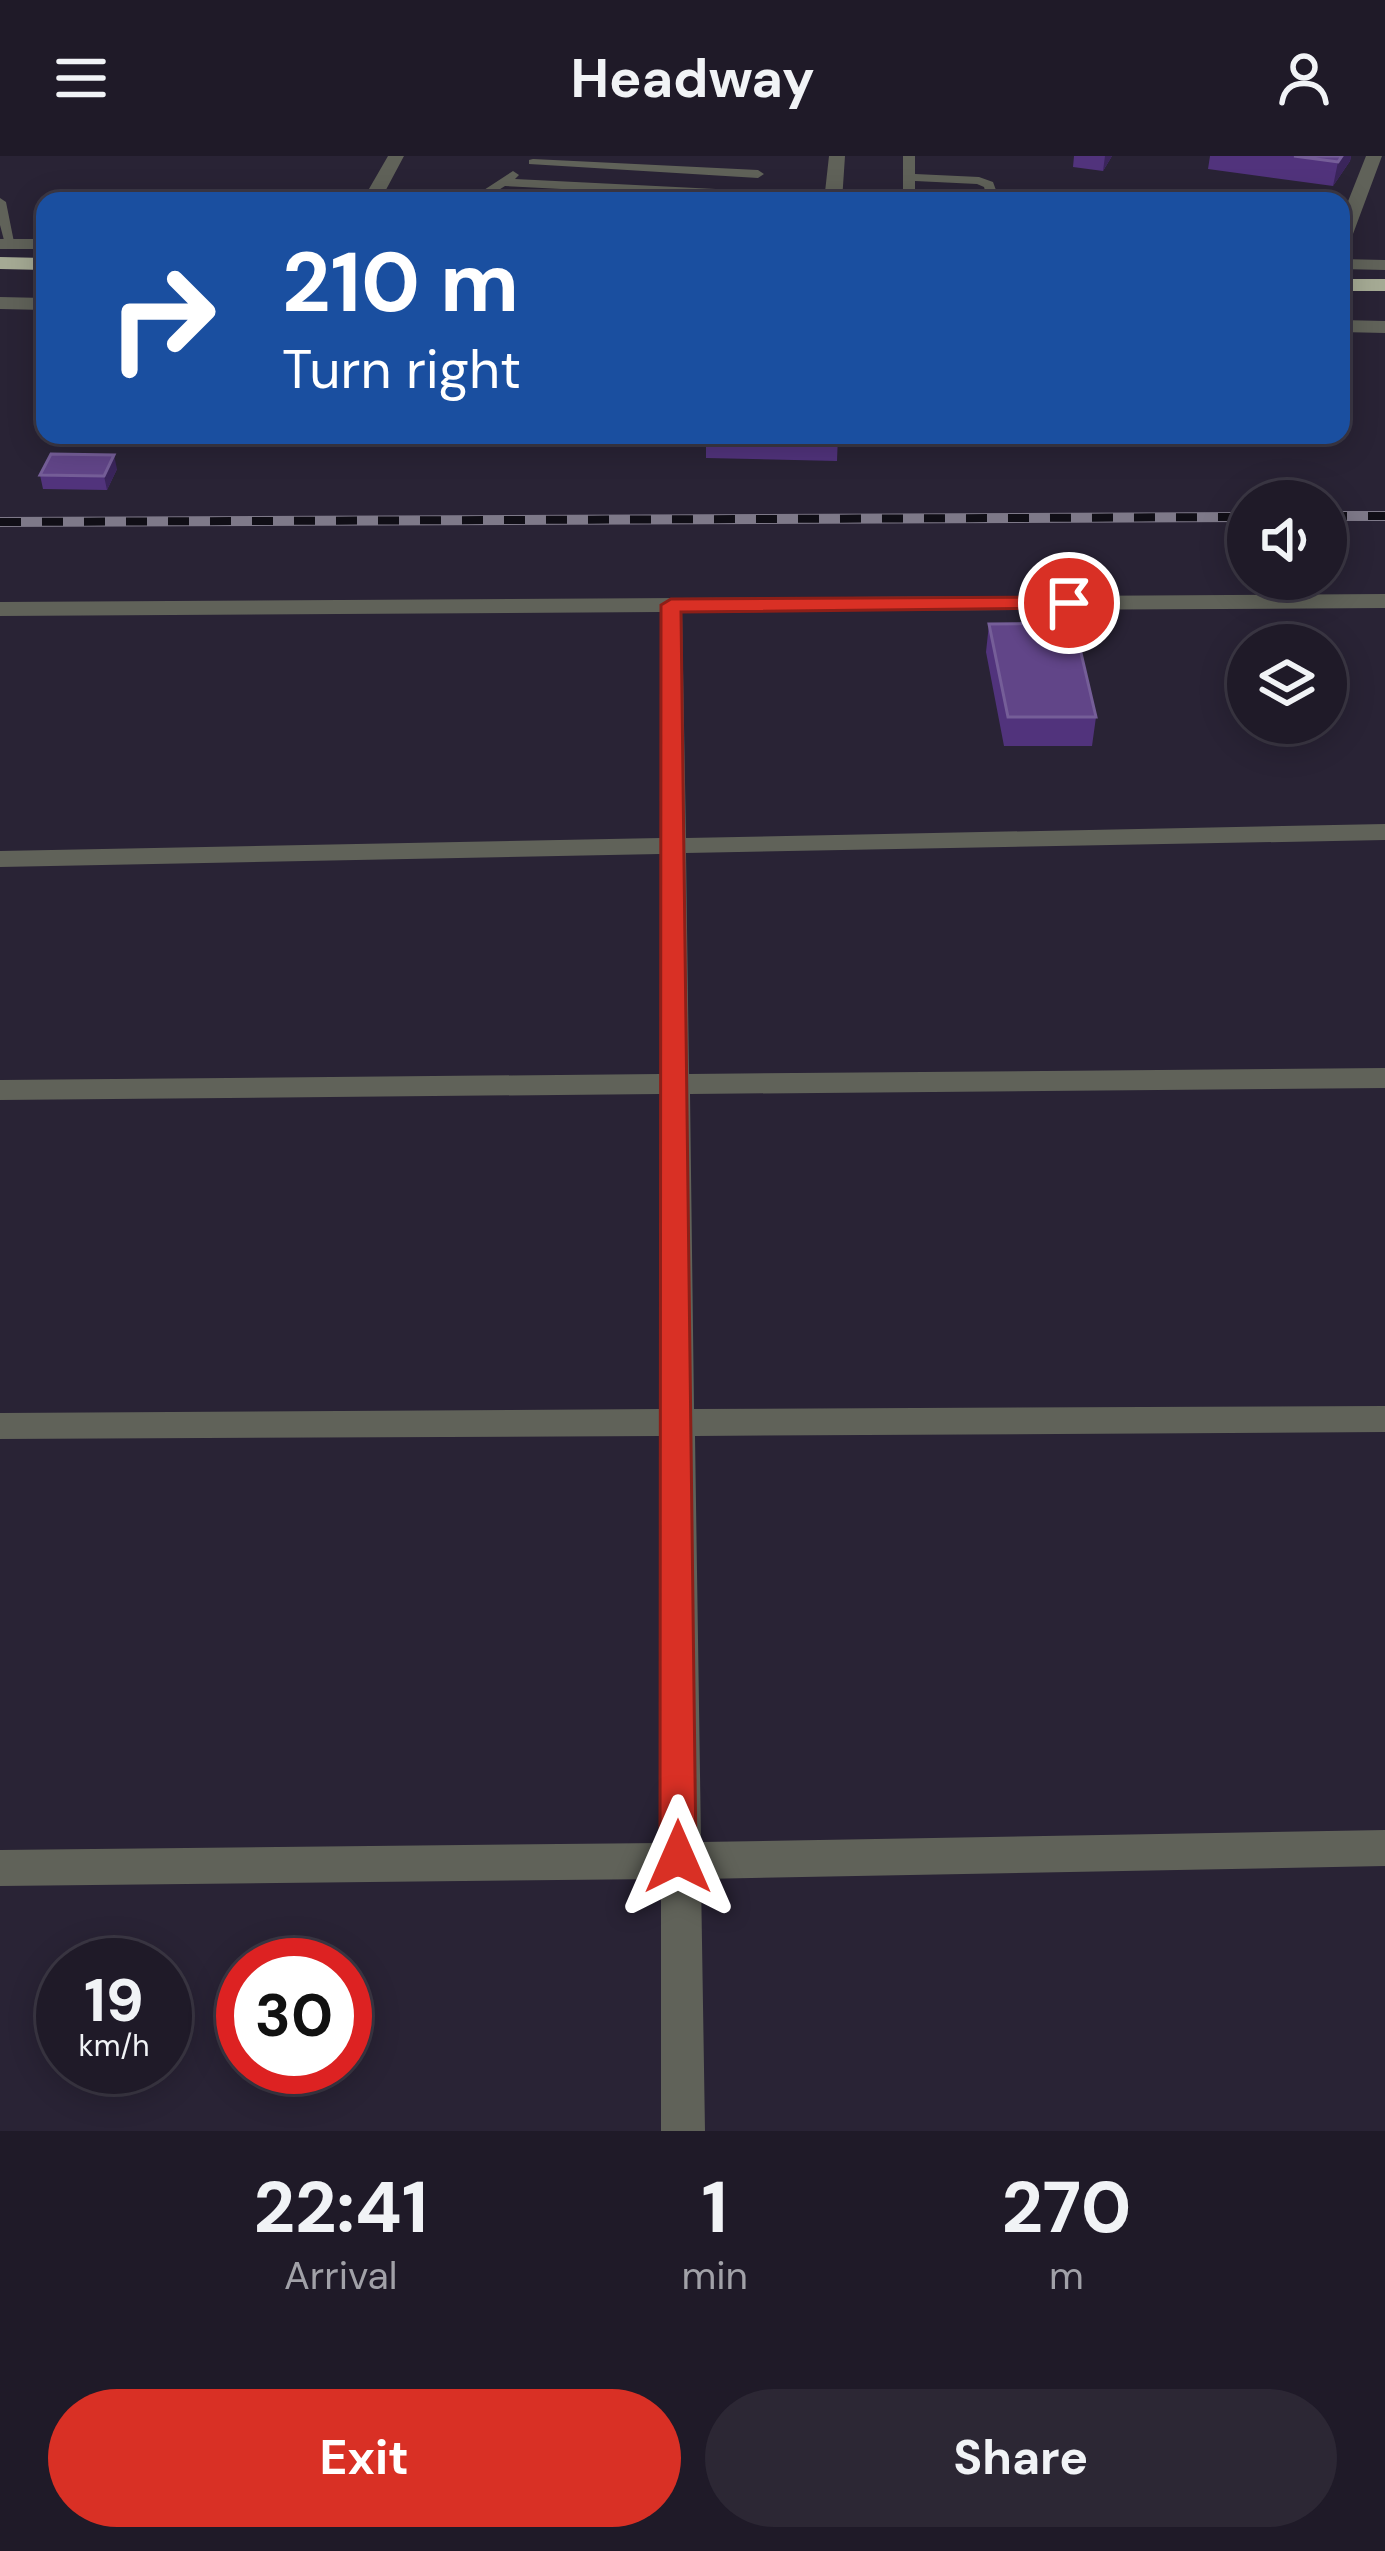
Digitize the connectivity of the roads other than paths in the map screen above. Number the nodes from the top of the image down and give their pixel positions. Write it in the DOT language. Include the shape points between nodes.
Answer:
graph roads {
  1 [pos="396,156"];
  2 [pos="760,156"];
  3 [pos="837,156"];
  4 [pos="909,156"];
  5 [pos="1374,156"];
  6 [pos="538,159"];
  7 [pos="758,174"];
  8 [pos="909,177"];
  9 [pos="502,182"];
  10 [pos="376,192"];
  11 [pos="487,192"];
  12 [pos="660,192"];
  13 [pos="756,192"];
  14 [pos="834,192"];
  15 [pos="909,192"];
  16 [pos="991,192"];
  17 [pos="0,202"];
  18 [pos="1350,219"];
  19 [pos="6,244"];
  20 [pos="0,263"];
  21 [pos="36,264"];
  22 [pos="1350,264"];
  23 [pos="1385,265"];
  24 [pos="0,284"];
  25 [pos="36,284"];
  26 [pos="1350,285"];
  27 [pos="1385,285"];
  28 [pos="0,303"];
  29 [pos="36,304"];
  30 [pos="1350,305"];
  31 [pos="1385,306"];
  32 [pos="1350,326"];
  33 [pos="1385,327"];
  34 [pos="1385,601"];
  35 [pos="671,605"];
  36 [pos="0,609"];
  37 [pos="1385,832"];
  38 [pos="671,846"];
  39 [pos="0,859"];
  40 [pos="1385,1078"];
  41 [pos="675,1084"];
  42 [pos="0,1090"];
  43 [pos="1385,1419"];
  44 [pos="676,1423"];
  45 [pos="0,1426"];
  46 [pos="1385,1848"];
  47 [pos="678,1857"];
  48 [pos="0,1868"];
  49 [pos="683,2131"];
  1 -- 10 [label="street"];
  2 -- 7 [label="lane"];
  3 -- 14 [label="street"];
  4 -- 8 [label="lane"];
  5 -- 18 [label="street"];
  6 -- 7 [label="lane"];
  6 -- 9 [label="lane"];
  7 -- 13 [label="lane"];
  8 -- 15 [label="lane"];
  8 -- 16 [label="lane" via="979,181"];
  9 -- 11 [label="lane"];
  9 -- 12 [label="lane"];
  17 -- 19 [label="lane"];
  20 -- 21 [label="highway"];
  22 -- 23 [label="street"];
  24 -- 25 [label="highway"];
  26 -- 27 [label="highway"];
  28 -- 29 [label="street"];
  30 -- 31 [label="highway"];
  32 -- 33 [label="street"];
  34 -- 35 [label="street"];
  35 -- 36 [label="street"];
  35 -- 38 [label="street"];
  37 -- 38 [label="street"];
  38 -- 39 [label="street"];
  38 -- 41 [label="street"];
  40 -- 41 [label="street"];
  41 -- 42 [label="street"];
  41 -- 44 [label="street"];
  43 -- 44 [label="street"];
  44 -- 45 [label="street"];
  44 -- 47 [label="street"];
  46 -- 47 [label="street"];
  47 -- 48 [label="street"];
  47 -- 49 [label="street"];
}
